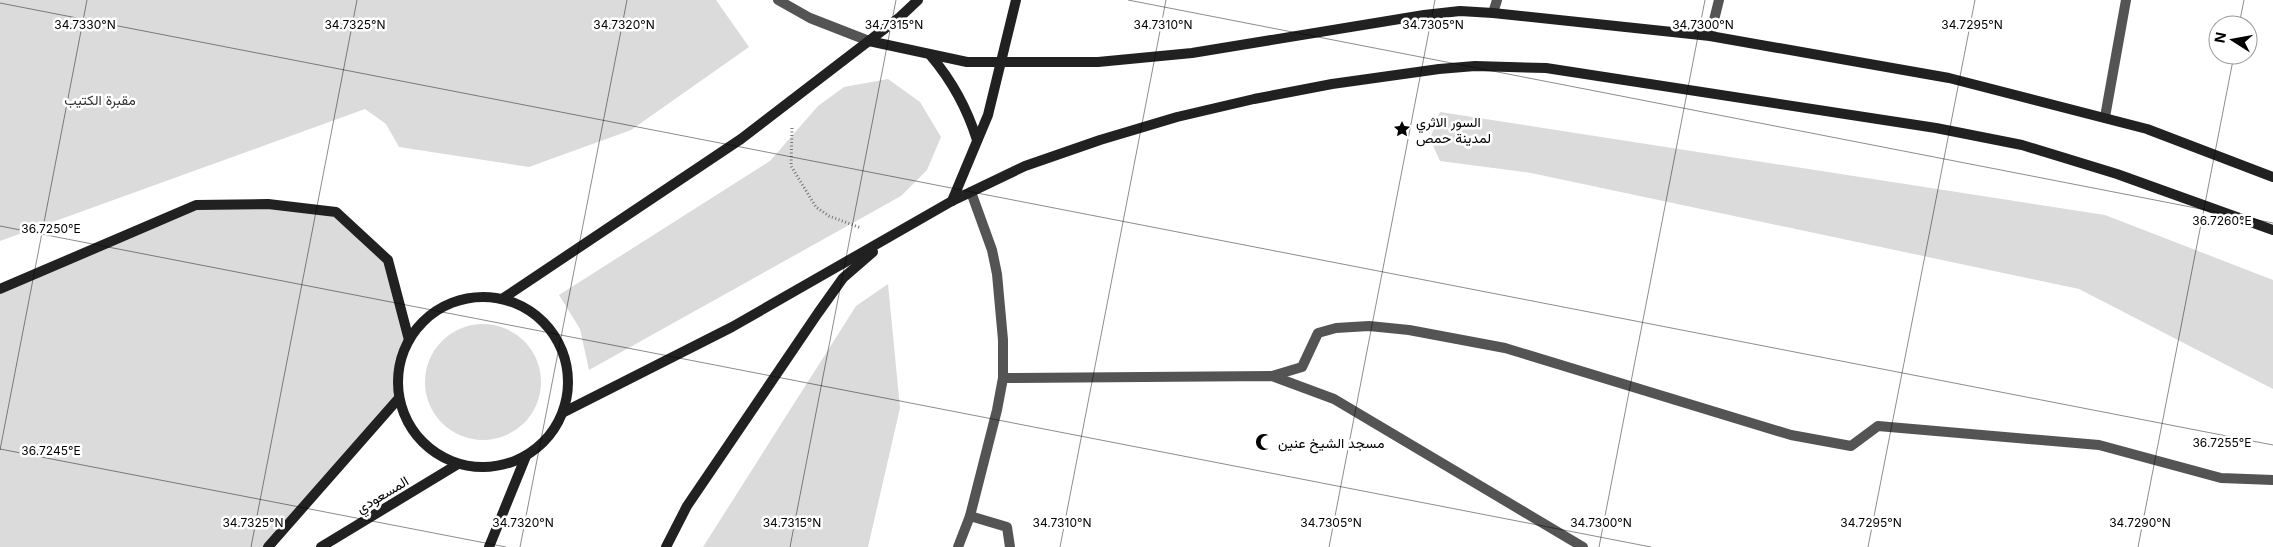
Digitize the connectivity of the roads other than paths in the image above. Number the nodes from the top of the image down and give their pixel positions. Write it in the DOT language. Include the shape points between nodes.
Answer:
graph roads {
  1 [pos="778,0"];
  2 [pos="918,0"];
  3 [pos="1016,0"];
  4 [pos="1497,0"];
  5 [pos="1719,0"];
  6 [pos="2126,0"];
  7 [pos="1493,13"];
  8 [pos="1710,36"];
  9 [pos="869,41"];
  10 [pos="931,56"];
  11 [pos="1002,63"];
  12 [pos="2104,117"];
  13 [pos="977,140"];
  14 [pos="2273,177"];
  15 [pos="971,192"];
  16 [pos="952,200"];
  17 [pos="2273,230"];
  18 [pos="888,238"];
  19 [pos="0,289"];
  20 [pos="502,299"];
  21 [pos="409,340"];
  22 [pos="1272,376"];
  23 [pos="1003,378"];
  24 [pos="399,398"];
  25 [pos="564,412"];
  26 [pos="526,456"];
  27 [pos="458,464"];
  28 [pos="2273,480"];
  29 [pos="970,516"];
  30 [pos="268,547"];
  31 [pos="321,547"];
  32 [pos="489,547"];
  33 [pos="666,547"];
  34 [pos="958,547"];
  35 [pos="1010,547"];
  36 [pos="1583,547"];
  1 -- 9 [label="street" via="810,18"];
  2 -- 9 [label="main road"];
  3 -- 11 [label="main road"];
  4 -- 7 [label="street"];
  5 -- 8 [label="street"];
  6 -- 12 [label="street"];
  7 -- 8 [label="main road"];
  7 -- 11 [label="main road" via="1460,11 1424,15 1145,58"];
  8 -- 12 [label="main road" via="1949,78"];
  9 -- 10 [label="main road"];
  9 -- 20 [label="main road" via="734,144"];
  10 -- 11 [label="main road"];
  10 -- 13 [label="main road" via="960,95"];
  11 -- 13 [label="main road" via="988,115"];
  12 -- 14 [label="main road" via="2147,129"];
  13 -- 16 [label="main road"];
  15 -- 16 [label="main road"];
  15 -- 17 [label="main road" via="1025,166 1100,140 1245,101 1332,84 1439,69 1511,66 1602,75 1936,128 2022,146 2116,174"];
  15 -- 23 [label="street" via="997,274"];
  16 -- 18 [label="main road"];
  18 -- 25 [label="main road" via="732,327"];
  18 -- 33 [label="main road" via="843,278 687,506"];
  19 -- 21 [label="main road" via="196,205 268,204 336,212 388,260"];
  20 -- 21 [label="main road" via="475,297 449,304 426,319"];
  20 -- 25 [label="main road" via="529,310 550,329 560,346 569,383"];
  21 -- 24 [label="main road" via="399,368"];
  22 -- 23 [label="street"];
  22 -- 28 [label="street" via="1302,367 1318,334 1336,328 1369,326 1409,330 1505,348 1791,435 1851,446 1878,426 2100,445 2221,478"];
  22 -- 36 [label="street" via="1334,399"];
  23 -- 29 [label="street"];
  24 -- 27 [label="main road" via="406,420 419,439 437,454"];
  24 -- 30 [label="main road"];
  25 -- 26 [label="main road" via="549,437"];
  26 -- 27 [label="main road" via="504,466 481,468"];
  26 -- 32 [label="main road"];
  27 -- 31 [label="main road, المسعودي"];
  29 -- 34 [label="street"];
  29 -- 35 [label="street" via="1007,527"];
}
